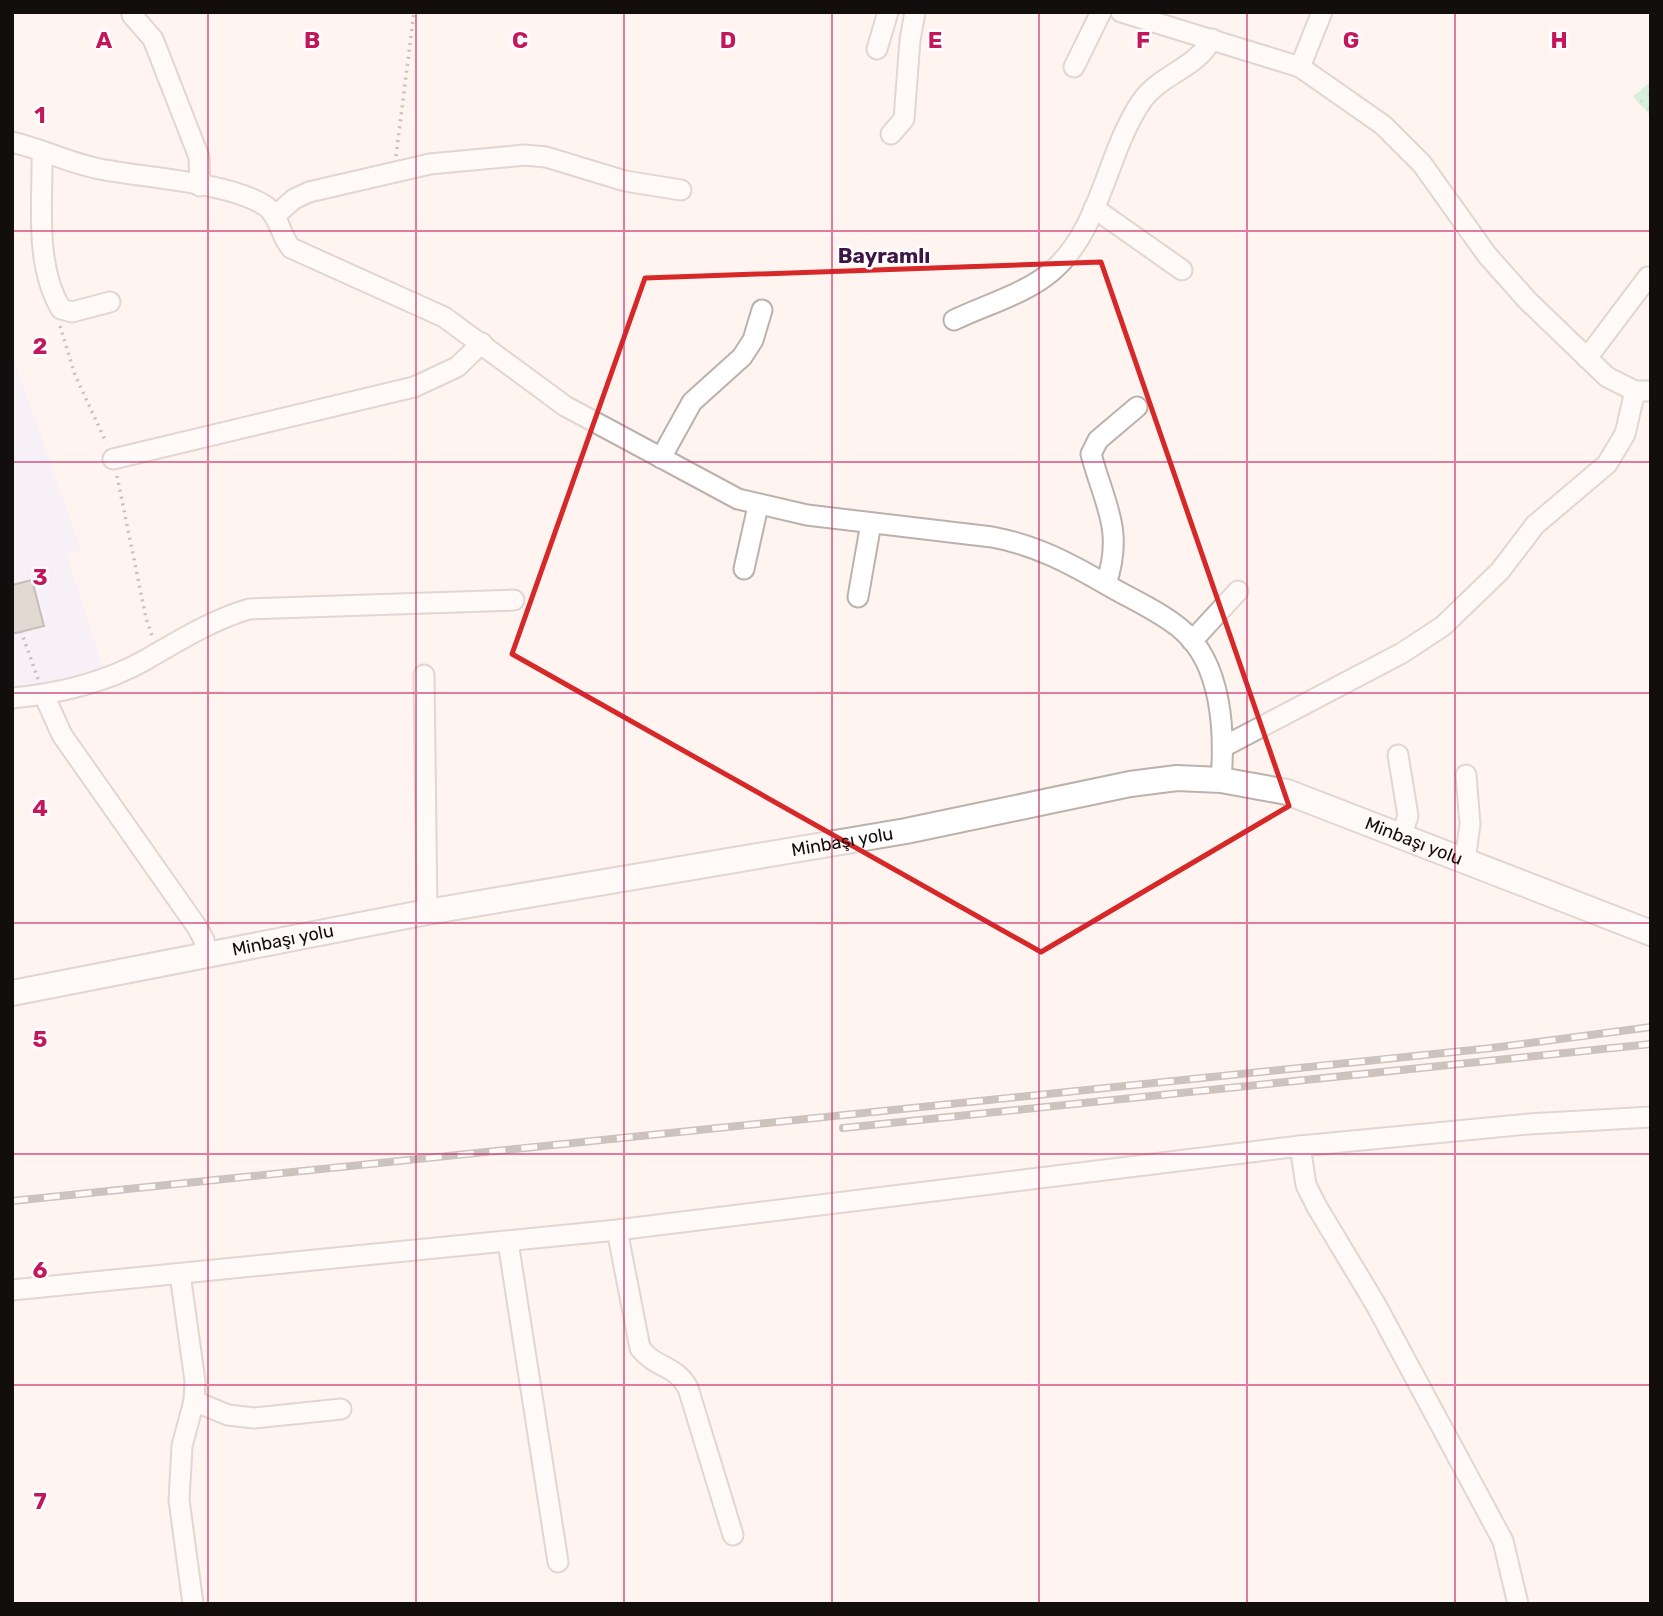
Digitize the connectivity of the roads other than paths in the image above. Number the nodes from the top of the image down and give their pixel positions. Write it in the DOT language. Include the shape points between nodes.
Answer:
graph roads {
  1 [pos="888,12"];
  2 [pos="915,12"];
  3 [pos="1101,12"];
  4 [pos="1121,12"];
  5 [pos="1322,12"];
  6 [pos="132,15"];
  7 [pos="1212,39"];
  8 [pos="877,49"];
  9 [pos="1074,67"];
  10 [pos="1300,67"];
  11 [pos="891,134"];
  12 [pos="12,142"];
  13 [pos="42,152"];
  14 [pos="200,186"];
  15 [pos="681,190"];
  16 [pos="1094,208"];
  17 [pos="276,215"];
  18 [pos="1182,270"];
  19 [pos="1648,277"];
  20 [pos="110,302"];
  21 [pos="762,310"];
  22 [pos="954,320"];
  23 [pos="482,343"];
  24 [pos="1587,358"];
  25 [pos="1643,391"];
  26 [pos="1137,407"];
  27 [pos="661,457"];
  28 [pos="113,459"];
  29 [pos="758,506"];
  30 [pos="871,523"];
  31 [pos="744,569"];
  32 [pos="1106,584"];
  33 [pos="1238,591"];
  34 [pos="858,597"];
  35 [pos="514,600"];
  36 [pos="1192,641"];
  37 [pos="424,675"];
  38 [pos="44,695"];
  39 [pos="12,698"];
  40 [pos="1223,747"];
  41 [pos="1398,755"];
  42 [pos="1466,775"];
  43 [pos="1221,780"];
  44 [pos="1401,836"];
  45 [pos="1465,861"];
  46 [pos="427,912"];
  47 [pos="1651,933"];
  48 [pos="206,956"];
  49 [pos="12,993"];
  50 [pos="1651,1117"];
  51 [pos="1300,1146"];
  52 [pos="617,1230"];
  53 [pos="508,1242"];
  54 [pos="180,1274"];
  55 [pos="12,1290"];
  56 [pos="194,1401"];
  57 [pos="341,1409"];
  58 [pos="733,1535"];
  59 [pos="558,1562"];
  60 [pos="193,1604"];
  61 [pos="1518,1604"];
  1 -- 8 [label="street"];
  2 -- 11 [label="street" via="904,120"];
  3 -- 9 [label="street"];
  4 -- 7 [label="street"];
  5 -- 10 [label="street"];
  6 -- 14 [label="street" via="153,39 199,157"];
  7 -- 10 [label="street"];
  7 -- 16 [label="street" via="1193,64 1159,81 1142,101"];
  10 -- 24 [label="street" via="1382,125 1422,164 1487,255"];
  12 -- 13 [label="street"];
  13 -- 14 [label="street" via="102,169"];
  13 -- 20 [label="street" via="44,247 48,277 61,309 72,312"];
  14 -- 17 [label="street" via="258,202"];
  15 -- 17 [label="street" via="525,155 430,164 309,192"];
  16 -- 18 [label="street"];
  16 -- 22 [label="street" via="1052,272"];
  17 -- 23 [label="street" via="291,248 425,308"];
  19 -- 24 [label="street"];
  21 -- 27 [label="street" via="742,357 692,402"];
  23 -- 27 [label="street" via="565,406"];
  23 -- 28 [label="street" via="457,367 414,387"];
  24 -- 25 [label="street" via="1607,377"];
  25 -- 40 [label="street" via="1607,464 1535,525 1500,571 1443,626 1402,653"];
  26 -- 32 [label="street" via="1098,440 1091,454 1115,535"];
  27 -- 29 [label="street" via="721,492"];
  29 -- 30 [label="street"];
  29 -- 31 [label="street"];
  30 -- 32 [label="street" via="1022,542"];
  30 -- 34 [label="street"];
  32 -- 36 [label="street" via="1170,622"];
  33 -- 36 [label="street"];
  35 -- 38 [label="street" via="249,609 226,616 124,670"];
  36 -- 40 [label="street" via="1214,685"];
  37 -- 46 [label="street"];
  38 -- 39 [label="street"];
  38 -- 48 [label="street" via="62,736 197,928"];
  40 -- 43 [label="street"];
  41 -- 44 [label="street" via="1408,816"];
  42 -- 45 [label="street" via="1470,824"];
  43 -- 44 [label="street, Minbaşı yolu" via="1287,792"];
  43 -- 46 [label="street, Minbaşı yolu" via="1177,778 1130,784 906,831"];
  44 -- 45 [label="street, Minbaşı yolu"];
  45 -- 47 [label="street, Minbaşı yolu"];
  46 -- 48 [label="street, Minbaşı yolu"];
  48 -- 49 [label="street, Minbaşı yolu"];
  50 -- 51 [label="street"];
  51 -- 52 [label="street"];
  51 -- 61 [label="street" via="1306,1185 1317,1207 1376,1305 1503,1541"];
  52 -- 53 [label="street"];
  52 -- 58 [label="street" via="640,1348 648,1359 680,1374 688,1388"];
  53 -- 54 [label="street"];
  53 -- 59 [label="street"];
  54 -- 55 [label="street"];
  54 -- 56 [label="street"];
  56 -- 57 [label="street" via="228,1415 254,1418"];
  56 -- 60 [label="street" via="182,1446 179,1500"];
}
